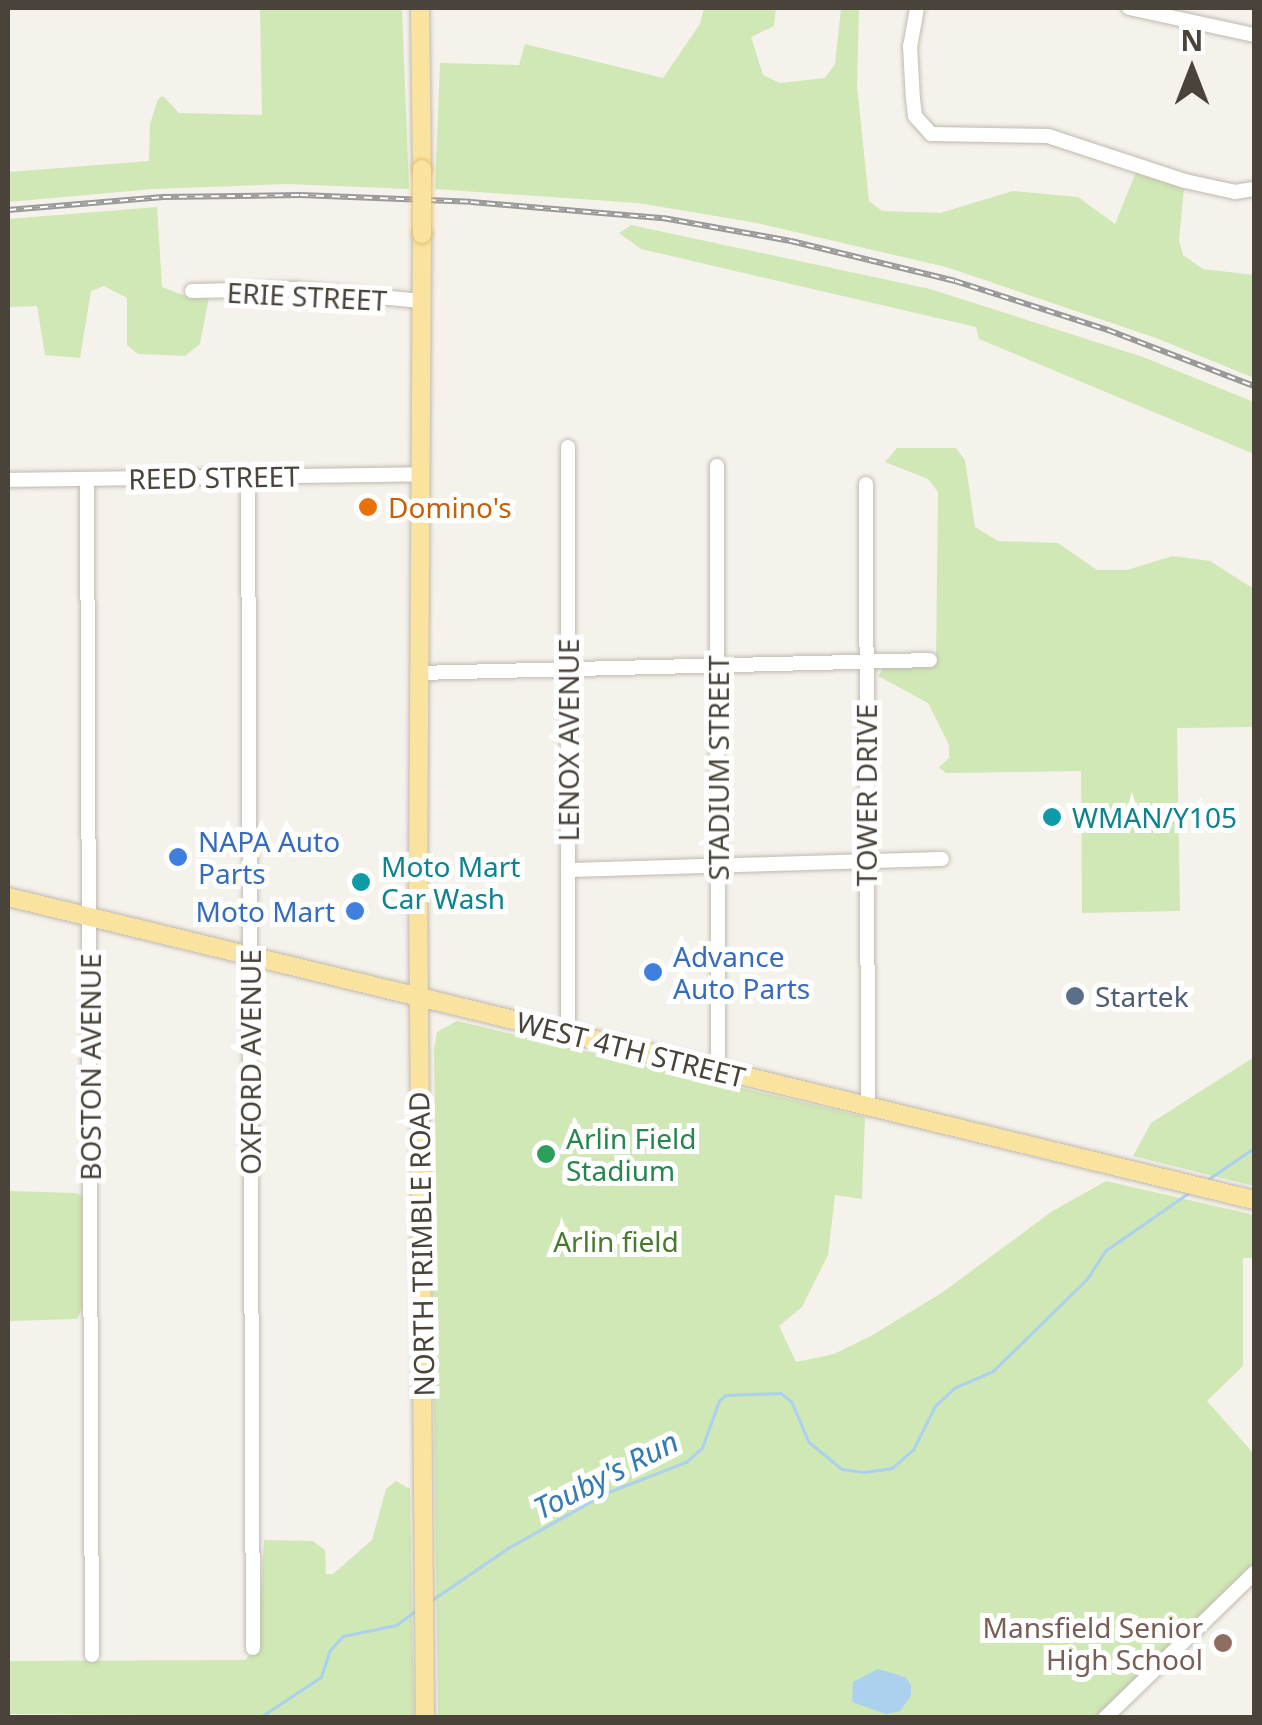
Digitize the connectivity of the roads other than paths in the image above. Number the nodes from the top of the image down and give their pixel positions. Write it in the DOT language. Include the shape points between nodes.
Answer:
graph roads {
  1 [pos="420,8"];
  2 [pos="917,8"];
  3 [pos="1129,8"];
  4 [pos="1254,35"];
  5 [pos="1254,189"];
  6 [pos="192,291"];
  7 [pos="421,302"];
  8 [pos="568,447"];
  9 [pos="717,466"];
  10 [pos="420,474"];
  11 [pos="248,476"];
  12 [pos="87,479"];
  13 [pos="8,480"];
  14 [pos="866,484"];
  15 [pos="930,660"];
  16 [pos="866,662"];
  17 [pos="718,666"];
  18 [pos="566,669"];
  19 [pos="418,673"];
  20 [pos="942,858"];
  21 [pos="866,863"];
  22 [pos="718,866"];
  23 [pos="568,870"];
  24 [pos="8,897"];
  25 [pos="89,917"];
  26 [pos="250,956"];
  27 [pos="419,998"];
  28 [pos="568,1033"];
  29 [pos="718,1070"];
  30 [pos="868,1106"];
  31 [pos="1254,1200"];
  32 [pos="1254,1573"];
  33 [pos="253,1648"];
  34 [pos="92,1655"];
  35 [pos="1114,1715"];
  36 [pos="425,1718"];
  1 -- 7 [label="main road, NORTH TRIMBLE ROAD, bridge"];
  2 -- 5 [label="street" via="910,46 913,99 916,116 931,134 1048,136 1185,181 1235,192"];
  3 -- 4 [label="street"];
  6 -- 7 [label="street, ERIE STREET" via="294,289"];
  7 -- 10 [label="main road, NORTH TRIMBLE ROAD"];
  8 -- 18 [label="street, LENOX AVENUE"];
  9 -- 17 [label="street, STADIUM STREET"];
  10 -- 11 [label="street, REED STREET"];
  10 -- 19 [label="main road, NORTH TRIMBLE ROAD"];
  11 -- 12 [label="street, REED STREET"];
  11 -- 26 [label="street, OXFORD AVENUE"];
  12 -- 13 [label="street, REED STREET"];
  12 -- 25 [label="street, BOSTON AVENUE"];
  14 -- 16 [label="street, TOWER DRIVE"];
  15 -- 16 [label="street"];
  16 -- 17 [label="street"];
  16 -- 21 [label="street, TOWER DRIVE"];
  17 -- 18 [label="street"];
  17 -- 22 [label="street, STADIUM STREET"];
  18 -- 19 [label="street"];
  18 -- 23 [label="street, LENOX AVENUE"];
  19 -- 27 [label="main road, NORTH TRIMBLE ROAD"];
  20 -- 21 [label="street"];
  21 -- 22 [label="street"];
  21 -- 30 [label="street, TOWER DRIVE"];
  22 -- 23 [label="street"];
  22 -- 29 [label="street, STADIUM STREET"];
  23 -- 28 [label="street, LENOX AVENUE"];
  24 -- 25 [label="main road, WEST 4TH STREET"];
  25 -- 26 [label="main road, WEST 4TH STREET"];
  25 -- 34 [label="street, BOSTON AVENUE"];
  26 -- 27 [label="main road, WEST 4TH STREET"];
  26 -- 33 [label="street, OXFORD AVENUE"];
  27 -- 28 [label="main road, WEST 4TH STREET"];
  27 -- 36 [label="main road, NORTH TRIMBLE ROAD"];
  28 -- 29 [label="main road, WEST 4TH STREET"];
  29 -- 30 [label="main road, WEST 4TH STREET"];
  30 -- 31 [label="main road, WEST 4TH STREET"];
  32 -- 35 [label="street"];
}
